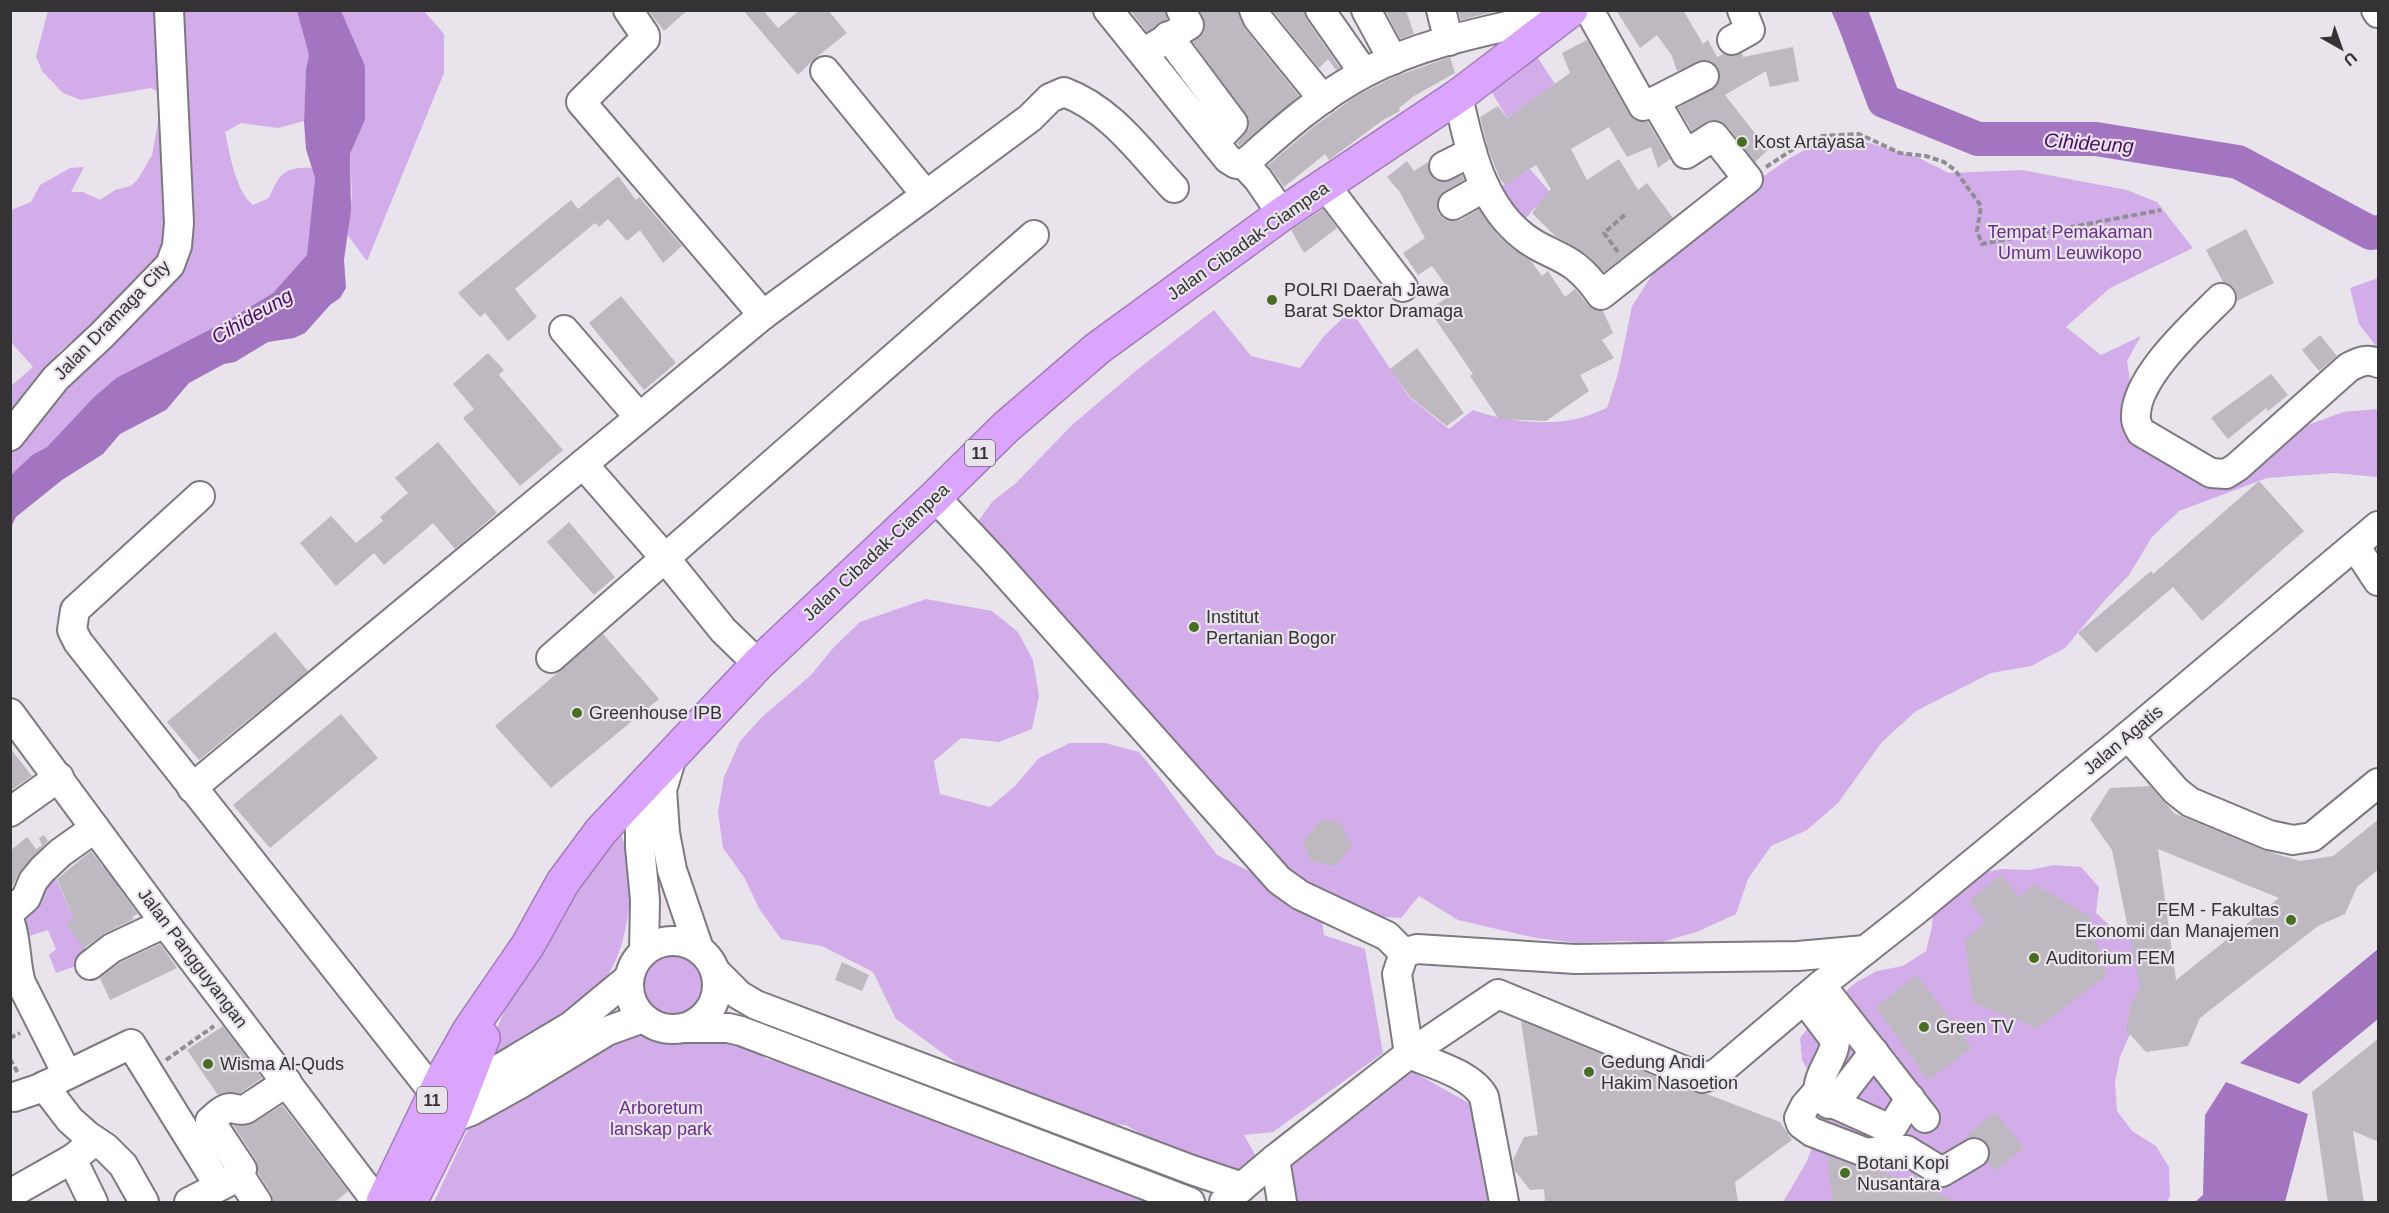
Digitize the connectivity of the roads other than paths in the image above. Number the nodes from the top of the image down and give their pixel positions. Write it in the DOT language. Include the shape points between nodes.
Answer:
graph roads {
  1 [pos="169,10"];
  2 [pos="628,10"];
  3 [pos="1108,10"];
  4 [pos="1254,10"];
  5 [pos="1320,10"];
  6 [pos="1366,10"];
  7 [pos="1441,10"];
  8 [pos="1742,10"];
  9 [pos="1577,11"];
  10 [pos="1521,17"];
  11 [pos="1186,22"];
  12 [pos="1732,40"];
  13 [pos="1449,41"];
  14 [pos="1144,54"];
  15 [pos="1393,60"];
  16 [pos="825,71"];
  17 [pos="1364,73"];
  18 [pos="1704,76"];
  19 [pos="1458,96"];
  20 [pos="1323,99"];
  21 [pos="1655,101"];
  22 [pos="1224,133"];
  23 [pos="1472,152"];
  24 [pos="1244,164"];
  25 [pos="1444,166"];
  26 [pos="1325,185"];
  27 [pos="1485,186"];
  28 [pos="1174,188"];
  29 [pos="926,195"];
  30 [pos="1453,205"];
  31 [pos="1282,214"];
  32 [pos="1034,235"];
  33 [pos="1403,286"];
  34 [pos="2221,298"];
  35 [pos="763,315"];
  36 [pos="564,330"];
  37 [pos="2379,363"];
  38 [pos="639,417"];
  39 [pos="10,436"];
  40 [pos="583,464"];
  41 [pos="200,496"];
  42 [pos="935,497"];
  43 [pos="2379,526"];
  44 [pos="2355,546"];
  45 [pos="665,558"];
  46 [pos="2379,580"];
  47 [pos="551,658"];
  48 [pos="758,664"];
  49 [pos="11,715"];
  50 [pos="2128,736"];
  51 [pos="673,753"];
  52 [pos="59,777"];
  53 [pos="2379,783"];
  54 [pos="640,787"];
  55 [pos="192,788"];
  56 [pos="10,812"];
  57 [pos="95,828"];
  58 [pos="10,912"];
  59 [pos="10,922"];
  60 [pos="165,923"];
  61 [pos="699,949"];
  62 [pos="1865,950"];
  63 [pos="644,952"];
  64 [pos="1404,953"];
  65 [pos="90,965"];
  66 [pos="716,972"];
  67 [pos="629,978"];
  68 [pos="1813,992"];
  69 [pos="643,1018"];
  70 [pos="685,1028"];
  71 [pos="1874,1052"];
  72 [pos="1409,1054"];
  73 [pos="911,1065"];
  74 [pos="56,1080"];
  75 [pos="287,1082"];
  76 [pos="902,1092"];
  77 [pos="14,1097"];
  78 [pos="444,1098"];
  79 [pos="1828,1098"];
  80 [pos="95,1141"];
  81 [pos="1974,1153"];
  82 [pos="72,1159"];
  83 [pos="1275,1159"];
  84 [pos="230,1181"];
  85 [pos="10,1194"];
  86 [pos="139,1194"];
  87 [pos="1233,1195"];
  88 [pos="93,1203"];
  89 [pos="99,1203"];
  90 [pos="189,1203"];
  91 [pos="257,1203"];
  92 [pos="377,1203"];
  93 [pos="383,1203"];
  94 [pos="410,1203"];
  95 [pos="1190,1203"];
  96 [pos="1282,1203"];
  97 [pos="1504,1203"];
  1 -- 39 [label="street, Jalan Dramaga City" via="179,223 170,266 56,378"];
  2 -- 35 [label="street" via="645,39 581,102"];
  3 -- 14 [label="street"];
  4 -- 20 [label="street"];
  5 -- 17 [label="street"];
  6 -- 15 [label="street"];
  7 -- 13 [label="street"];
  8 -- 12 [label="street" via="1750,30"];
  9 -- 10 [label="street"];
  9 -- 19 [label="highway, Jalan Cibadak-Ciampea / 11"];
  9 -- 21 [label="street" via="1643,106"];
  10 -- 13 [label="street"];
  11 -- 14 [label="street"];
  11 -- 22 [label="street"];
  13 -- 15 [label="street"];
  14 -- 22 [label="street"];
  15 -- 17 [label="street"];
  16 -- 29 [label="street"];
  17 -- 20 [label="street"];
  18 -- 21 [label="street"];
  19 -- 23 [label="street"];
  19 -- 26 [label="highway, Jalan Cibadak-Ciampea / 11"];
  20 -- 24 [label="street"];
  21 -- 27 [label="street" via="1686,154 1714,136 1748,179 1601,295 1575,266 1523,237"];
  22 -- 24 [label="street" via="1228,159"];
  23 -- 25 [label="street"];
  23 -- 27 [label="street"];
  24 -- 31 [label="street"];
  26 -- 31 [label="highway, Jalan Cibadak-Ciampea / 11"];
  26 -- 33 [label="street"];
  27 -- 30 [label="street"];
  28 -- 29 [label="street" via="1110,118 1064,92 1050,98 1030,118"];
  29 -- 35 [label="street"];
  31 -- 42 [label="highway, Jalan Cibadak-Ciampea / 11" via="1098,348 1006,428"];
  32 -- 45 [label="street"];
  34 -- 37 [label="street" via="2160,362 2147,383 2136,419 2141,432 2211,473 2226,474 2237,467 2349,367 2360,361"];
  35 -- 38 [label="street"];
  36 -- 38 [label="street"];
  38 -- 40 [label="street"];
  40 -- 45 [label="street"];
  40 -- 55 [label="street"];
  41 -- 55 [label="street" via="75,610 72,630"];
  42 -- 48 [label="highway, Jalan Cibadak-Ciampea / 11"];
  42 -- 64 [label="street" via="1279,880 1300,895 1387,936"];
  43 -- 44 [label="street, Jalan Agatis"];
  44 -- 46 [label="street"];
  44 -- 50 [label="street, Jalan Agatis"];
  45 -- 47 [label="street"];
  45 -- 48 [label="street" via="723,630"];
  48 -- 51 [label="highway, Jalan Cibadak-Ciampea / 11"];
  49 -- 52 [label="street, Jalan Pangguyangan"];
  50 -- 53 [label="street" via="2190,802 2269,835 2293,840 2312,837"];
  50 -- 62 [label="street, Jalan Agatis"];
  51 -- 54 [label="highway, Jalan Cibadak-Ciampea / 11"];
  51 -- 61 [label="street" via="662,790 665,833 672,870"];
  52 -- 56 [label="street"];
  52 -- 57 [label="street, Jalan Pangguyangan"];
  54 -- 63 [label="street"];
  54 -- 78 [label="highway, Jalan Cibadak-Ciampea / 11" via="563,882 528,945 469,1031"];
  55 -- 78 [label="street"];
  57 -- 58 [label="street" via="42,870 26,898"];
  57 -- 60 [label="street, Jalan Pangguyangan"];
  59 -- 74 [label="street" via="16,937 17,970"];
  60 -- 65 [label="street" via="112,948"];
  60 -- 75 [label="street, Jalan Pangguyangan"];
  61 -- 63 [label="street" via="686,942 671,941"];
  61 -- 66 [label="street"];
  62 -- 64 [label="street" via="1798,956 1575,958 1429,948"];
  62 -- 68 [label="street, Jalan Agatis"];
  63 -- 67 [label="street"];
  64 -- 72 [label="street" via="1397,974"];
  66 -- 70 [label="street" via="718,986 709,1012"];
  66 -- 73 [label="street" via="739,995 756,1005"];
  67 -- 69 [label="street" via="629,993"];
  67 -- 78 [label="street" via="571,1026"];
  68 -- 71 [label="street"];
  68 -- 72 [label="street, Jalan Agatis" via="1716,1074 1702,1078 1498,994"];
  68 -- 79 [label="street" via="1835,1040 1835,1049 1819,1080"];
  69 -- 70 [label="street" via="670,1030"];
  69 -- 78 [label="street" via="607,1030 471,1111"];
  70 -- 76 [label="street" via="741,1031"];
  71 -- 79 [label="street" via="1836,1101"];
  71 -- 79 [label="street" via="1918,1108 1888,1128"];
  72 -- 83 [label="street"];
  72 -- 97 [label="street" via="1468,1080 1484,1096"];
  73 -- 76 [label="street"];
  73 -- 87 [label="street"];
  74 -- 77 [label="street"];
  74 -- 80 [label="street" via="70,1120"];
  74 -- 84 [label="street" via="131,1044 148,1073"];
  75 -- 84 [label="street" via="246,1109 226,1109 210,1121 242,1169"];
  75 -- 92 [label="street, Jalan Pangguyangan"];
  76 -- 95 [label="street"];
  78 -- 93 [label="highway, 11"];
  78 -- 94 [label="highway, 11"];
  79 -- 81 [label="street" via="1805,1106 1799,1118 1801,1125 1868,1153 1906,1150 1942,1172"];
  80 -- 82 [label="street"];
  80 -- 86 [label="street" via="123,1165"];
  82 -- 85 [label="street"];
  82 -- 88 [label="street"];
  83 -- 87 [label="street"];
  83 -- 96 [label="street"];
  84 -- 90 [label="street"];
  84 -- 91 [label="street"];
  86 -- 89 [label="street"];
}
